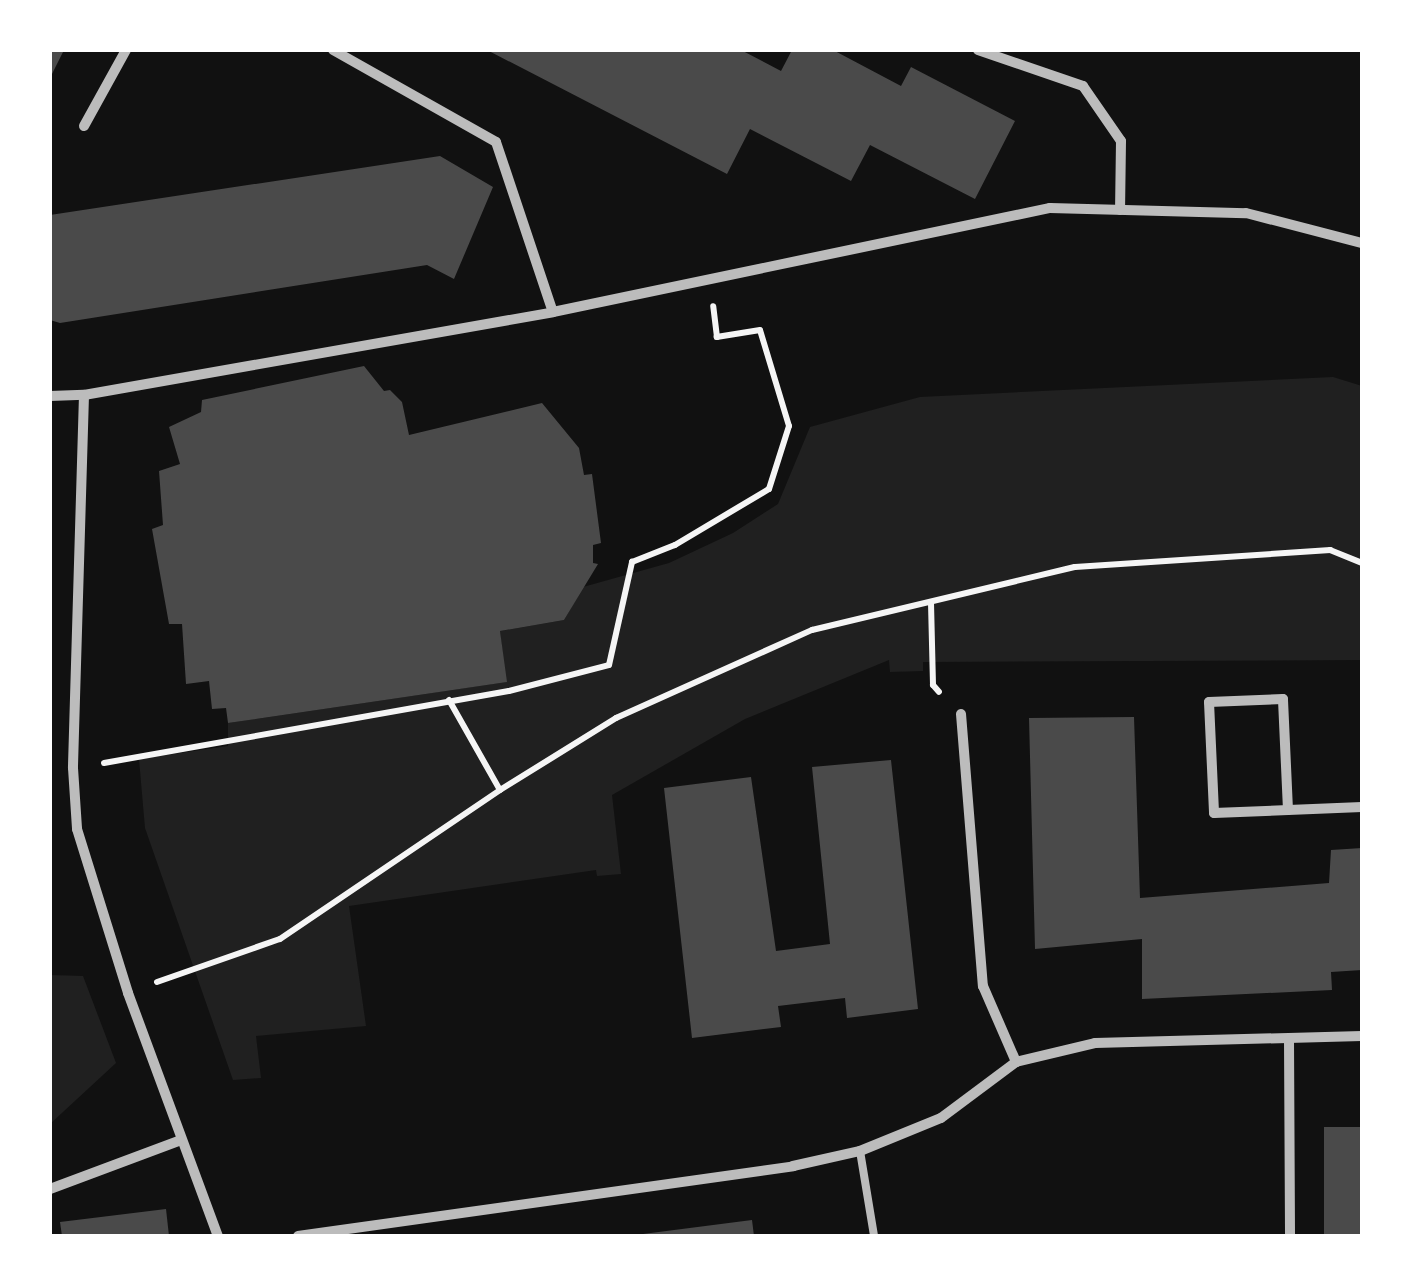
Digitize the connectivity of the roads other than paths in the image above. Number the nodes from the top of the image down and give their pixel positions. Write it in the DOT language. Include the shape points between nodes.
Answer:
graph roads {
  1 [pos="126,50"];
  2 [pos="333,50"];
  3 [pos="978,50"];
  4 [pos="84,126"];
  5 [pos="1120,210"];
  6 [pos="1362,243"];
  7 [pos="553,312"];
  8 [pos="84,395"];
  9 [pos="50,396"];
  10 [pos="961,714"];
  11 [pos="1362,808"];
  12 [pos="1288,810"];
  13 [pos="1362,1036"];
  14 [pos="1289,1040"];
  15 [pos="1016,1062"];
  16 [pos="181,1140"];
  17 [pos="860,1152"];
  18 [pos="50,1188"];
  19 [pos="218,1236"];
  20 [pos="298,1236"];
  21 [pos="874,1236"];
  22 [pos="1290,1236"];
  1 -- 4 [label="street"];
  2 -- 7 [label="street" via="496,142"];
  3 -- 5 [label="street" via="1083,86 1121,141"];
  5 -- 6 [label="street" via="1246,213"];
  5 -- 7 [label="street" via="1050,208"];
  7 -- 8 [label="street"];
  8 -- 9 [label="street"];
  8 -- 16 [label="street" via="77,829"];
  10 -- 15 [label="street" via="983,986"];
  11 -- 12 [label="street"];
  12 -- 12 [label="street" via="1283,699 1209,702 1214,813"];
  13 -- 14 [label="street"];
  14 -- 15 [label="street" via="1095,1042"];
  14 -- 22 [label="street"];
  15 -- 17 [label="street" via="941,1118"];
  16 -- 18 [label="street"];
  16 -- 19 [label="street"];
  17 -- 20 [label="street"];
  17 -- 21 [label="lane"];
}
